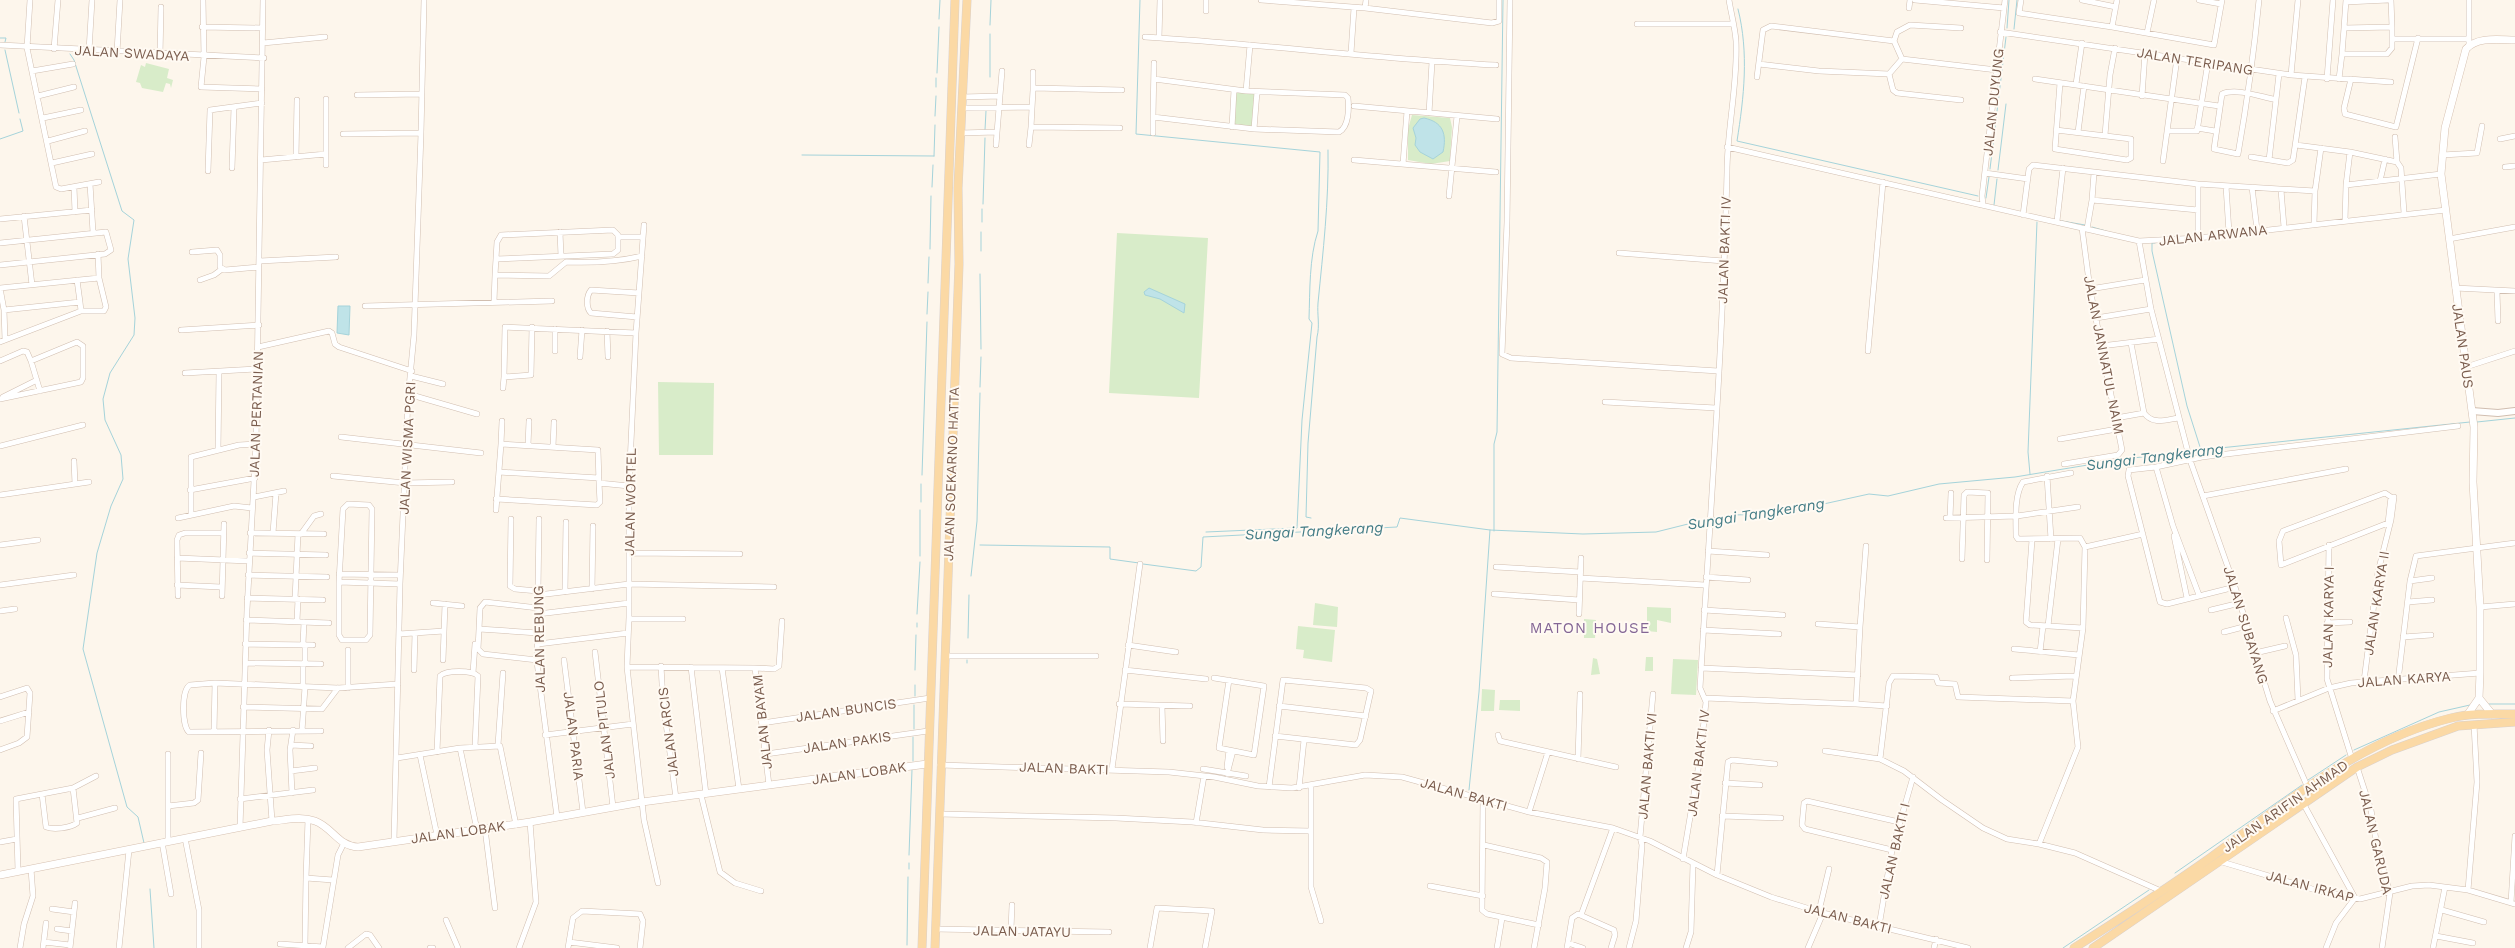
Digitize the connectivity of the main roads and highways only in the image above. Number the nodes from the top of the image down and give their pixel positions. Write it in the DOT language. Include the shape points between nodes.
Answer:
graph roads {
  1 [pos="955,0"];
  2 [pos="967,0"];
  3 [pos="2515,40"];
  4 [pos="938,474"];
  5 [pos="950,474"];
  6 [pos="2479,698"];
  7 [pos="2468,714"];
  8 [pos="2492,714"];
  9 [pos="2515,714"];
  10 [pos="2515,722"];
  11 [pos="927,764"];
  12 [pos="2201,864"];
  13 [pos="2206,872"];
  14 [pos="0,875"];
  15 [pos="922,948"];
  16 [pos="934,948"];
  17 [pos="2074,948"];
  18 [pos="2093,948"];
  1 -- 4 [label="main road, JALAN SOEKARNO HATTA"];
  2 -- 5 [label="main road, JALAN SOEKARNO HATTA"];
  3 -- 6 [label="main road, JALAN PAUS" via="2468,42 2445,128 2442,154 2441,174 2474,427 2475,548 2480,607"];
  4 -- 5 [label="main road"];
  4 -- 11 [label="main road, JALAN SOEKARNO HATTA"];
  5 -- 16 [label="main road, JALAN SOEKARNO HATTA"];
  6 -- 7 [label="main road"];
  6 -- 8 [label="main road"];
  7 -- 8 [label="main road, JALAN ARIFIN AHMAD"];
  7 -- 12 [label="main road, JALAN ARIFIN AHMAD" via="2406,733 2352,759"];
  8 -- 9 [label="main road, JALAN ARIFIN AHMAD"];
  10 -- 13 [label="main road, JALAN ARIFIN AHMAD" via="2458,726 2392,750 2357,767"];
  11 -- 14 [label="main road, JALAN LOBAK" via="642,802 358,847 344,844 323,825 308,819 272,821"];
  11 -- 15 [label="main road, JALAN SOEKARNO HATTA"];
  12 -- 13 [label="main road"];
  12 -- 17 [label="main road, JALAN ARIFIN AHMAD"];
  13 -- 18 [label="main road, JALAN ARIFIN AHMAD"];
}
